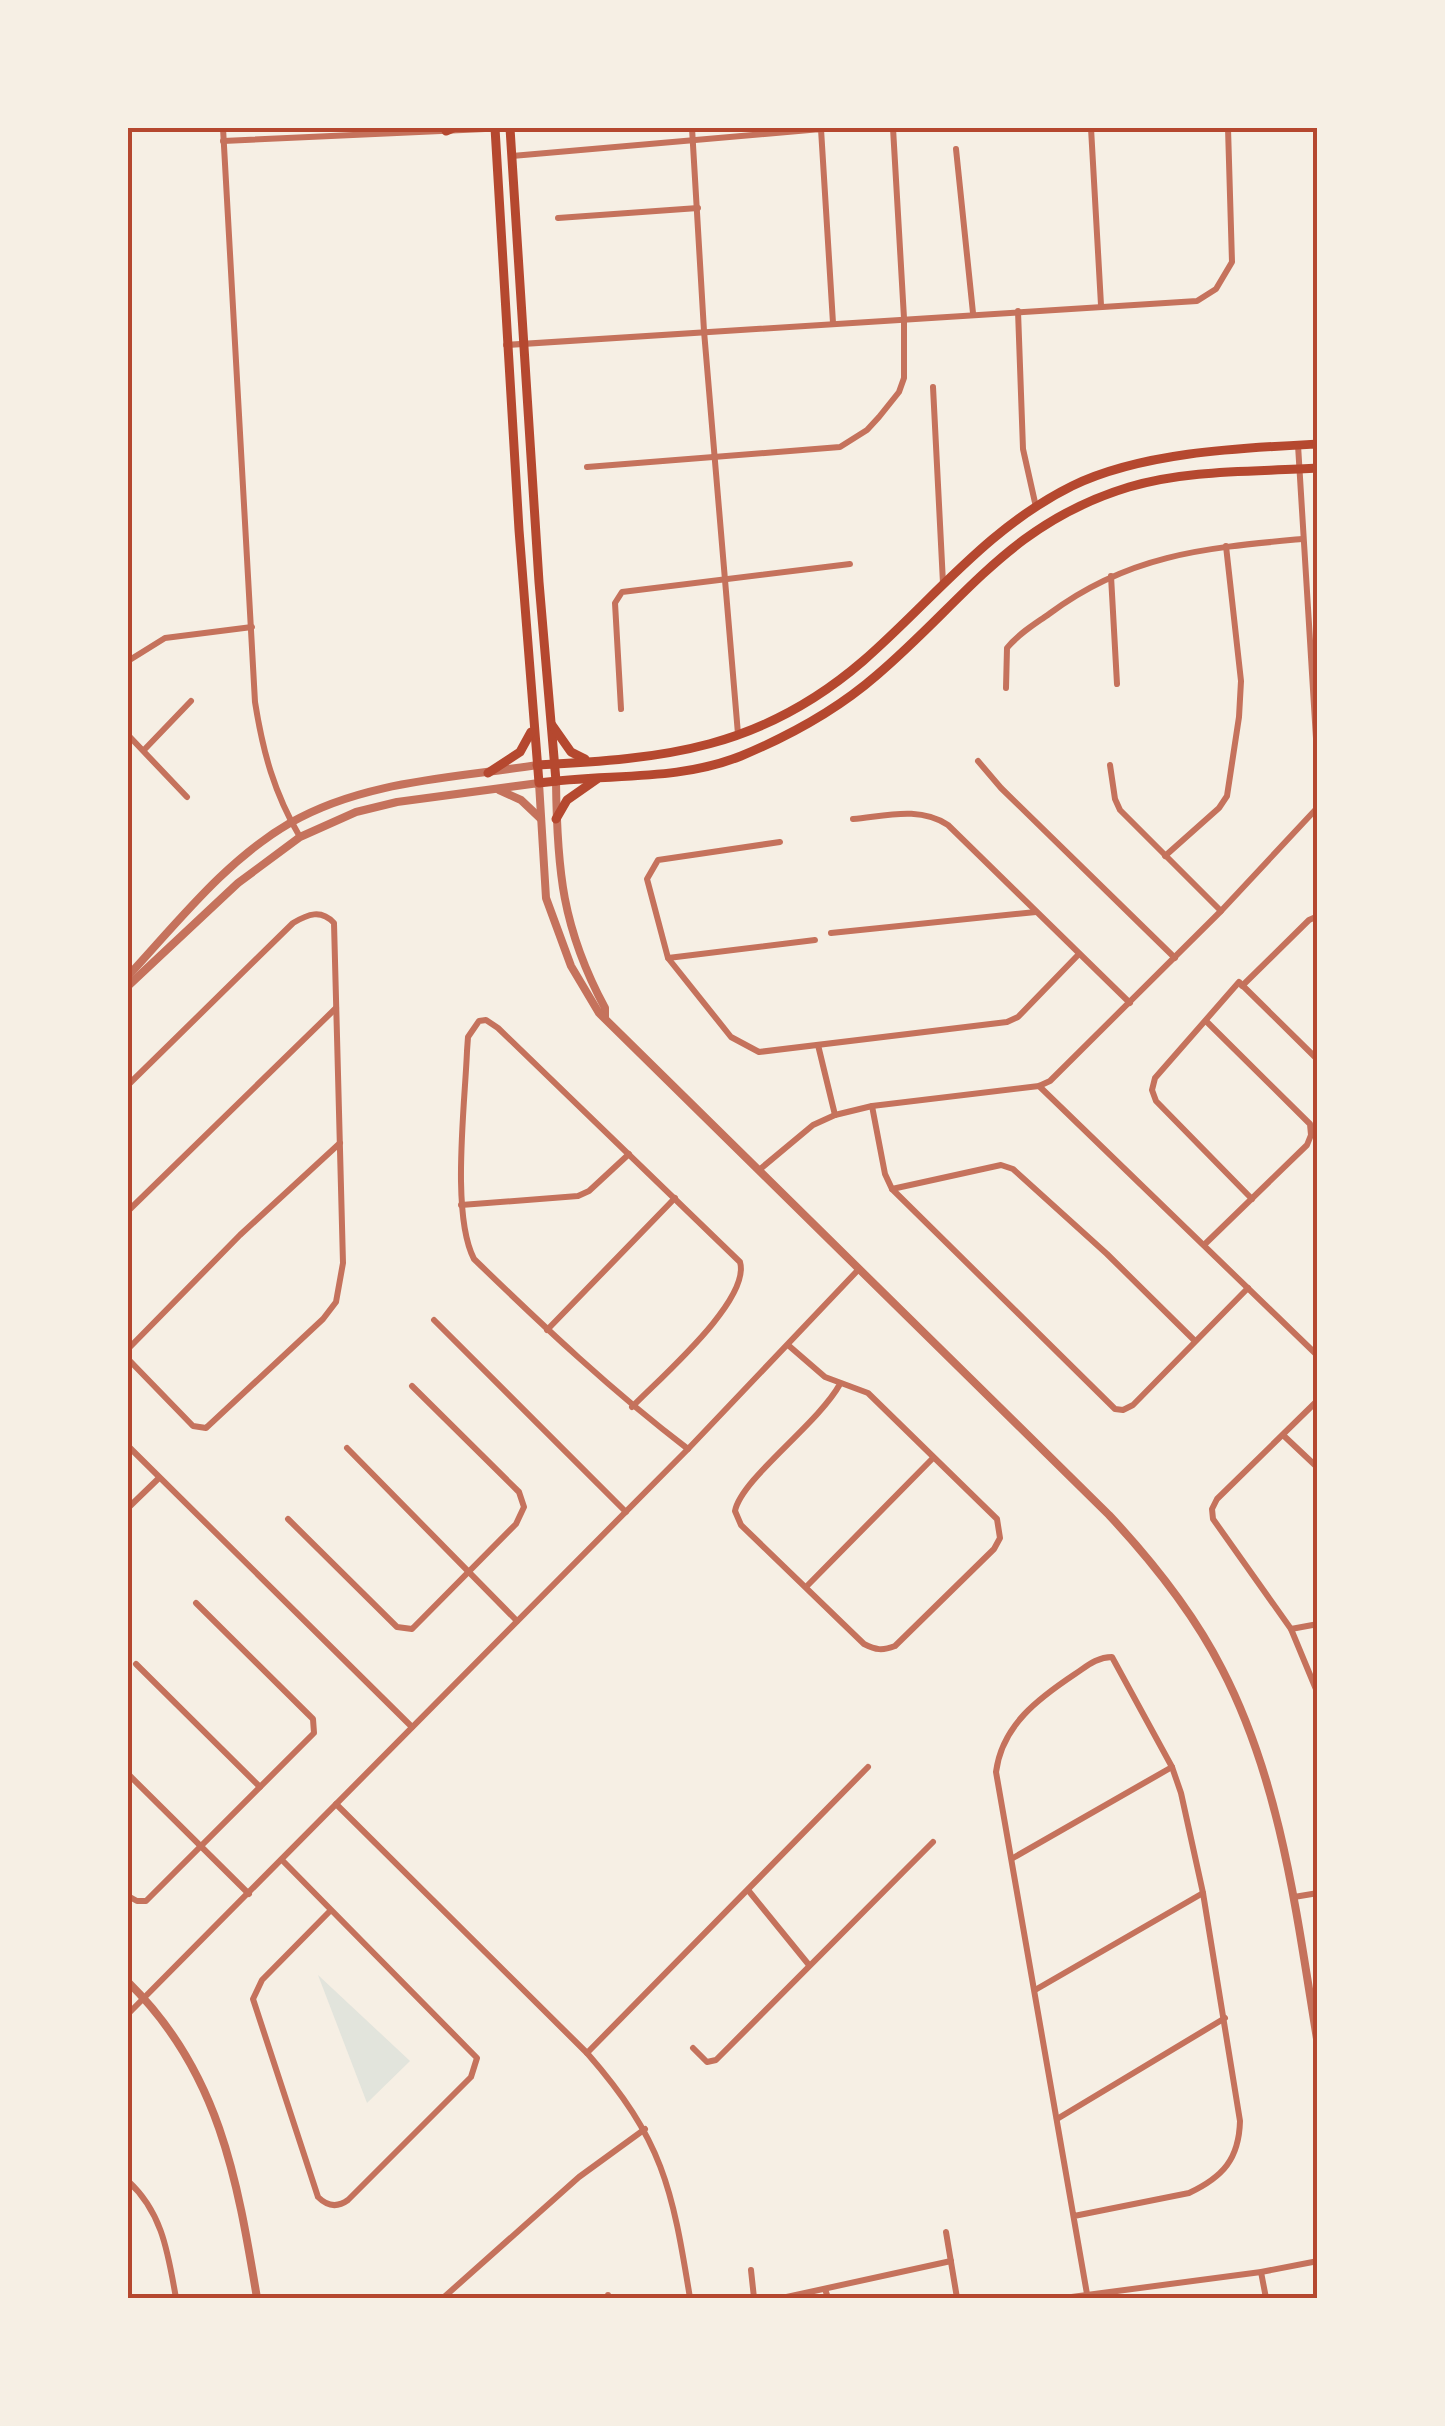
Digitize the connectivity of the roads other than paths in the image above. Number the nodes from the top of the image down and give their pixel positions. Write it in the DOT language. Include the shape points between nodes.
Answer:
graph roads {
  1 [pos="222,128"];
  2 [pos="495,128"];
  3 [pos="508,128"];
  4 [pos="692,128"];
  5 [pos="825,128"];
  6 [pos="893,128"];
  7 [pos="1090,128"];
  8 [pos="1228,128"];
  9 [pos="449,129"];
  10 [pos="223,141"];
  11 [pos="693,142"];
  12 [pos="956,149"];
  13 [pos="512,156"];
  14 [pos="698,208"];
  15 [pos="558,218"];
  16 [pos="1101,305"];
  17 [pos="1018,310"];
  18 [pos="973,314"];
  19 [pos="904,318"];
  20 [pos="833,322"];
  21 [pos="704,330"];
  22 [pos="524,343"];
  23 [pos="506,345"];
  24 [pos="933,387"];
  25 [pos="1318,444"];
  26 [pos="1298,445"];
  27 [pos="715,457"];
  28 [pos="587,467"];
  29 [pos="1318,468"];
  30 [pos="1297,469"];
  31 [pos="1036,506"];
  32 [pos="1302,539"];
  33 [pos="1226,546"];
  34 [pos="850,564"];
  35 [pos="1111,576"];
  36 [pos="724,578"];
  37 [pos="943,583"];
  38 [pos="1318,608"];
  39 [pos="1306,610"];
  40 [pos="252,627"];
  41 [pos="128,661"];
  42 [pos="1117,684"];
  43 [pos="1006,688"];
  44 [pos="191,701"];
  45 [pos="621,709"];
  46 [pos="550,722"];
  47 [pos="533,724"];
  48 [pos="738,734"];
  49 [pos="128,736"];
  50 [pos="144,750"];
  51 [pos="978,761"];
  52 [pos="598,762"];
  53 [pos="554,764"];
  54 [pos="1110,764"];
  55 [pos="537,765"];
  56 [pos="1318,771"];
  57 [pos="488,773"];
  58 [pos="599,778"];
  59 [pos="556,781"];
  60 [pos="539,784"];
  61 [pos="498,789"];
  62 [pos="186,797"];
  63 [pos="1318,807"];
  64 [pos="540,818"];
  65 [pos="556,818"];
  66 [pos="853,819"];
  67 [pos="292,822"];
  68 [pos="300,837"];
  69 [pos="780,842"];
  70 [pos="1165,856"];
  71 [pos="1222,911"];
  72 [pos="1038,912"];
  73 [pos="1318,916"];
  74 [pos="831,933"];
  75 [pos="815,940"];
  76 [pos="1079,954"];
  77 [pos="668,958"];
  78 [pos="1175,958"];
  79 [pos="128,976"];
  80 [pos="128,986"];
  81 [pos="1242,986"];
  82 [pos="1130,1003"];
  83 [pos="336,1007"];
  84 [pos="606,1016"];
  85 [pos="1206,1022"];
  86 [pos="818,1045"];
  87 [pos="1318,1060"];
  88 [pos="128,1085"];
  89 [pos="1039,1086"];
  90 [pos="872,1106"];
  91 [pos="835,1114"];
  92 [pos="340,1142"];
  93 [pos="629,1154"];
  94 [pos="759,1170"];
  95 [pos="892,1188"];
  96 [pos="675,1198"];
  97 [pos="1252,1199"];
  98 [pos="462,1204"];
  99 [pos="128,1211"];
  100 [pos="1204,1245"];
  101 [pos="859,1269"];
  102 [pos="1248,1288"];
  103 [pos="434,1320"];
  104 [pos="547,1330"];
  105 [pos="1195,1341"];
  106 [pos="788,1344"];
  107 [pos="128,1349"];
  108 [pos="1318,1356"];
  109 [pos="128,1359"];
  110 [pos="840,1384"];
  111 [pos="412,1386"];
  112 [pos="1318,1400"];
  113 [pos="632,1407"];
  114 [pos="1283,1435"];
  115 [pos="128,1446"];
  116 [pos="347,1448"];
  117 [pos="688,1449"];
  118 [pos="933,1458"];
  119 [pos="1318,1468"];
  120 [pos="158,1478"];
  121 [pos="128,1508"];
  122 [pos="626,1512"];
  123 [pos="288,1519"];
  124 [pos="469,1572"];
  125 [pos="807,1586"];
  126 [pos="196,1603"];
  127 [pos="517,1620"];
  128 [pos="1318,1624"];
  129 [pos="1291,1629"];
  130 [pos="136,1664"];
  131 [pos="1318,1694"];
  132 [pos="412,1726"];
  133 [pos="868,1766"];
  134 [pos="1172,1767"];
  135 [pos="128,1774"];
  136 [pos="260,1787"];
  137 [pos="336,1804"];
  138 [pos="933,1842"];
  139 [pos="201,1846"];
  140 [pos="1013,1858"];
  141 [pos="282,1861"];
  142 [pos="748,1890"];
  143 [pos="1204,1893"];
  144 [pos="1318,1893"];
  145 [pos="249,1894"];
  146 [pos="128,1896"];
  147 [pos="1294,1897"];
  148 [pos="331,1910"];
  149 [pos="809,1966"];
  150 [pos="128,1982"];
  151 [pos="1034,1990"];
  152 [pos="144,1998"];
  153 [pos="128,2014"];
  154 [pos="1225,2018"];
  155 [pos="1318,2046"];
  156 [pos="693,2048"];
  157 [pos="587,2053"];
  158 [pos="1056,2118"];
  159 [pos="645,2128"];
  160 [pos="128,2182"];
  161 [pos="1074,2216"];
  162 [pos="946,2232"];
  163 [pos="951,2261"];
  164 [pos="1318,2261"];
  165 [pos="751,2270"];
  166 [pos="1261,2272"];
  167 [pos="825,2288"];
  168 [pos="1087,2294"];
  169 [pos="176,2298"];
  170 [pos="258,2298"];
  171 [pos="444,2298"];
  172 [pos="690,2298"];
  173 [pos="754,2298"];
  174 [pos="782,2298"];
  175 [pos="828,2298"];
  176 [pos="957,2298"];
  177 [pos="1064,2298"];
  178 [pos="1266,2298"];
  1 -- 10 [label="street"];
  2 -- 3 [label="street"];
  2 -- 9 [label="street"];
  2 -- 23 [label="main road"];
  3 -- 13 [label="main road"];
  4 -- 11 [label="street"];
  5 -- 11 [label="street"];
  5 -- 20 [label="street"];
  6 -- 19 [label="street"];
  7 -- 16 [label="street"];
  8 -- 16 [label="street" via="1234,251 1223,282 1197,301"];
  9 -- 10 [label="street"];
  10 -- 40 [label="street"];
  11 -- 13 [label="street"];
  11 -- 14 [label="street"];
  12 -- 18 [label="street"];
  13 -- 22 [label="main road"];
  14 -- 15 [label="street"];
  14 -- 21 [label="street"];
  16 -- 17 [label="street"];
  17 -- 18 [label="street"];
  17 -- 31 [label="street" via="1023,450"];
  18 -- 19 [label="street"];
  19 -- 20 [label="street"];
  19 -- 27 [label="street" via="900,392 867,430 840,447"];
  20 -- 21 [label="street"];
  21 -- 22 [label="street"];
  21 -- 27 [label="street"];
  22 -- 23 [label="street"];
  22 -- 46 [label="main road"];
  23 -- 47 [label="main road"];
  24 -- 37 [label="street"];
  25 -- 26 [label="main road"];
  26 -- 30 [label="street"];
  26 -- 31 [label="main road" via="1103,472"];
  27 -- 28 [label="street"];
  27 -- 36 [label="street"];
  29 -- 30 [label="main road"];
  30 -- 32 [label="street"];
  30 -- 58 [label="main road" via="1160,480 1082,505 1015,544 874,678 789,733 699,769"];
  31 -- 37 [label="main road"];
  32 -- 33 [label="street"];
  32 -- 39 [label="street"];
  33 -- 35 [label="street" via="1184,551"];
  33 -- 70 [label="street" via="1241,682 1227,796"];
  34 -- 36 [label="street"];
  35 -- 42 [label="street"];
  35 -- 43 [label="street" via="1013,640"];
  36 -- 45 [label="street" via="618,595"];
  36 -- 48 [label="street"];
  37 -- 48 [label="main road" via="835,683"];
  38 -- 39 [label="street"];
  39 -- 56 [label="street"];
  40 -- 41 [label="street" via="165,638"];
  40 -- 67 [label="street" via="263,750"];
  44 -- 50 [label="street"];
  46 -- 52 [label="main road" via="571,752"];
  46 -- 53 [label="main road"];
  47 -- 55 [label="main road"];
  47 -- 57 [label="main road" via="520,752"];
  48 -- 52 [label="main road" via="692,751"];
  49 -- 50 [label="street"];
  50 -- 62 [label="street"];
  51 -- 78 [label="street"];
  52 -- 53 [label="main road"];
  53 -- 55 [label="main road"];
  53 -- 59 [label="main road"];
  54 -- 70 [label="street" via="1120,810"];
  55 -- 57 [label="street"];
  55 -- 60 [label="main road"];
  57 -- 67 [label="street" via="376,790"];
  58 -- 59 [label="main road"];
  58 -- 65 [label="main road" via="567,800"];
  59 -- 60 [label="main road"];
  59 -- 65 [label="street"];
  60 -- 61 [label="street"];
  60 -- 64 [label="street"];
  61 -- 64 [label="street"];
  61 -- 68 [label="street" via="377,806"];
  63 -- 71 [label="street"];
  64 -- 84 [label="street" via="550,912 571,966"];
  65 -- 84 [label="street" via="572,935"];
  66 -- 72 [label="street" via="922,812 936,817"];
  67 -- 68 [label="street"];
  67 -- 79 [label="street" via="237,862"];
  68 -- 80 [label="street" via="238,883"];
  69 -- 77 [label="street" via="658,860 646,879"];
  70 -- 71 [label="street"];
  71 -- 78 [label="street"];
  72 -- 74 [label="street"];
  72 -- 76 [label="street"];
  73 -- 81 [label="street"];
  75 -- 77 [label="street"];
  76 -- 82 [label="street"];
  76 -- 86 [label="street" via="1008,1022"];
  77 -- 86 [label="street" via="744,1047 759,1052"];
  78 -- 82 [label="street"];
  81 -- 85 [label="street"];
  81 -- 87 [label="street"];
  82 -- 89 [label="street" via="1061,1073"];
  83 -- 88 [label="street" via="334,923 327,916 306,916"];
  83 -- 92 [label="street"];
  83 -- 99 [label="street"];
  84 -- 94 [label="street"];
  85 -- 97 [label="street" via="1155,1078 1152,1090 1156,1102"];
  85 -- 97 [label="street" via="1310,1124 1307,1145"];
  86 -- 91 [label="street"];
  89 -- 90 [label="street"];
  89 -- 100 [label="street"];
  90 -- 91 [label="street"];
  90 -- 95 [label="street"];
  91 -- 94 [label="street"];
  92 -- 107 [label="street"];
  92 -- 109 [label="street" via="341,1285 323,1319 206,1428 193,1426"];
  93 -- 96 [label="street"];
  93 -- 98 [label="street" via="578,1196"];
  93 -- 98 [label="street" via="498,1028 479,1021 468,1038"];
  94 -- 101 [label="street"];
  95 -- 105 [label="street" via="1001,1165 1013,1169"];
  95 -- 105 [label="street" via="1115,1409 1133,1404"];
  96 -- 104 [label="street"];
  96 -- 113 [label="street" via="740,1262 743,1273 729,1306"];
  97 -- 100 [label="street"];
  98 -- 104 [label="street" via="474,1259"];
  100 -- 102 [label="street"];
  101 -- 106 [label="street"];
  101 -- 147 [label="street" via="1109,1515 1165,1579 1222,1669 1248,1728"];
  102 -- 105 [label="street"];
  102 -- 108 [label="street"];
  103 -- 122 [label="street"];
  104 -- 113 [label="street"];
  106 -- 110 [label="street"];
  106 -- 117 [label="street"];
  110 -- 118 [label="street" via="868,1393"];
  110 -- 125 [label="street" via="741,1494 735,1511 740,1526"];
  111 -- 124 [label="street" via="522,1500 516,1524"];
  112 -- 114 [label="street"];
  113 -- 117 [label="street"];
  114 -- 119 [label="street"];
  114 -- 129 [label="street" via="1212,1508 1213,1519"];
  115 -- 120 [label="street"];
  116 -- 124 [label="street"];
  117 -- 122 [label="street"];
  118 -- 125 [label="street"];
  118 -- 125 [label="street" via="997,1519 994,1550 885,1650 864,1644"];
  120 -- 121 [label="street"];
  120 -- 132 [label="street"];
  122 -- 127 [label="street"];
  123 -- 124 [label="street" via="400,1629 412,1629"];
  124 -- 127 [label="street"];
  126 -- 136 [label="street" via="313,1719 314,1733"];
  127 -- 132 [label="street"];
  128 -- 129 [label="street"];
  129 -- 131 [label="street"];
  130 -- 136 [label="street"];
  132 -- 137 [label="street"];
  133 -- 142 [label="street"];
  134 -- 140 [label="street"];
  134 -- 140 [label="street" via="1112,1656 1098,1658 1042,1696 1005,1740 996,1772"];
  134 -- 143 [label="street"];
  135 -- 139 [label="street"];
  136 -- 139 [label="street"];
  137 -- 141 [label="street"];
  137 -- 157 [label="street"];
  138 -- 149 [label="street"];
  139 -- 145 [label="street"];
  139 -- 146 [label="street" via="146,1900"];
  140 -- 151 [label="street"];
  141 -- 145 [label="street"];
  141 -- 148 [label="street"];
  142 -- 149 [label="street"];
  142 -- 157 [label="street"];
  143 -- 151 [label="street"];
  143 -- 154 [label="street"];
  144 -- 147 [label="street"];
  145 -- 152 [label="street"];
  147 -- 155 [label="street"];
  148 -- 148 [label="street" via="474,2052 477,2064 337,2206 318,2197 253,1999 262,1980"];
  149 -- 156 [label="street" via="716,2060 707,2062"];
  150 -- 152 [label="street"];
  151 -- 158 [label="street"];
  152 -- 153 [label="street"];
  152 -- 170 [label="street" via="211,2102 243,2210"];
  154 -- 158 [label="street"];
  154 -- 161 [label="street" via="1240,2121 1226,2170 1188,2193"];
  157 -- 159 [label="street"];
  158 -- 161 [label="street"];
  159 -- 171 [label="street" via="580,2176"];
  159 -- 172 [label="street" via="676,2211"];
  160 -- 169 [label="street" via="165,2237"];
  161 -- 168 [label="street"];
  162 -- 163 [label="street"];
  163 -- 167 [label="street"];
  163 -- 176 [label="street"];
  164 -- 166 [label="street"];
  165 -- 173 [label="street"];
  166 -- 168 [label="street"];
  166 -- 178 [label="street"];
  167 -- 174 [label="street"];
  167 -- 175 [label="street"];
  168 -- 177 [label="street"];
}
